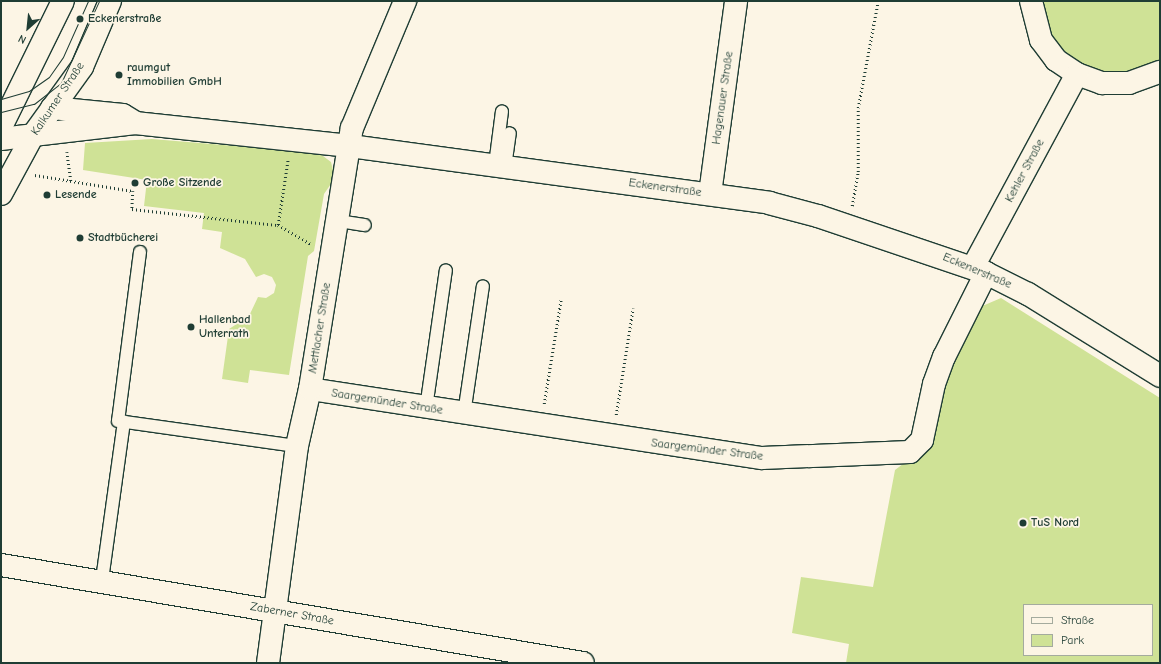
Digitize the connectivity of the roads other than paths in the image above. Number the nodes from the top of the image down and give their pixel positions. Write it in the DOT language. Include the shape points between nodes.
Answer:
graph roads {
  1 [pos="63,1"];
  2 [pos="110,1"];
  3 [pos="405,1"];
  4 [pos="736,1"];
  5 [pos="1031,1"];
  6 [pos="82,67"];
  7 [pos="1160,72"];
  8 [pos="1077,74"];
  9 [pos="8,100"];
  10 [pos="52,108"];
  11 [pos="86,109"];
  12 [pos="502,111"];
  13 [pos="134,123"];
  14 [pos="1,127"];
  15 [pos="510,133"];
  16 [pos="33,135"];
  17 [pos="1,139"];
  18 [pos="350,146"];
  19 [pos="500,166"];
  20 [pos="1,194"];
  21 [pos="710,194"];
  22 [pos="339,221"];
  23 [pos="365,225"];
  24 [pos="140,252"];
  25 [pos="446,270"];
  26 [pos="980,270"];
  27 [pos="483,286"];
  28 [pos="1160,376"];
  29 [pos="310,389"];
  30 [pos="426,408"];
  31 [pos="464,414"];
  32 [pos="124,422"];
  33 [pos="298,446"];
  34 [pos="1,565"];
  35 [pos="102,580"];
  36 [pos="277,612"];
  37 [pos="268,663"];
  38 [pos="583,663"];
  1 -- 9 [label="street"];
  2 -- 6 [label="street, Kalkumer Straße"];
  3 -- 18 [label="street, Mettlacher Straße" via="352,128"];
  4 -- 21 [label="street, Hagenauer Straße"];
  5 -- 8 [label="street" via="1041,40 1056,60"];
  6 -- 10 [label="street, Kalkumer Straße"];
  6 -- 11 [label="street" via="77,90"];
  7 -- 8 [label="street" via="1129,84 1102,83"];
  8 -- 26 [label="street, Kehler Straße"];
  9 -- 10 [label="street, Eckenerstraße"];
  9 -- 14 [label="street"];
  9 -- 16 [label="street" via="24,127"];
  10 -- 11 [label="street, Eckenerstraße"];
  10 -- 16 [label="street, Kalkumer Straße"];
  11 -- 13 [label="street, Eckenerstraße" via="123,115"];
  12 -- 19 [label="lane"];
  13 -- 16 [label="street, Eckenerstraße"];
  13 -- 18 [label="street, Eckenerstraße"];
  15 -- 19 [label="lane"];
  16 -- 17 [label="street, Eckenerstraße"];
  16 -- 20 [label="street, Kalkumer Straße"];
  18 -- 19 [label="street, Eckenerstraße"];
  18 -- 22 [label="street, Mettlacher Straße"];
  19 -- 21 [label="street, Eckenerstraße"];
  21 -- 26 [label="street, Eckenerstraße" via="769,204 848,225"];
  22 -- 23 [label="lane"];
  22 -- 29 [label="street, Mettlacher Straße"];
  24 -- 32 [label="lane" via="118,421"];
  25 -- 30 [label="lane"];
  26 -- 28 [label="street, Eckenerstraße" via="1028,294"];
  26 -- 31 [label="street, Saargemünder Straße" via="934,384 922,440 910,452 762,458"];
  27 -- 31 [label="lane"];
  29 -- 30 [label="street, Saargemünder Straße"];
  29 -- 33 [label="street, Mettlacher Straße"];
  30 -- 31 [label="street, Saargemünder Straße"];
  32 -- 33 [label="lane"];
  32 -- 35 [label="lane"];
  33 -- 36 [label="street, Mettlacher Straße" via="276,594"];
  34 -- 35 [label="street, Zaberner Straße"];
  35 -- 36 [label="street, Zaberner Straße"];
  36 -- 37 [label="street, Mettlacher Straße"];
  36 -- 38 [label="street, Zaberner Straße"];
}
